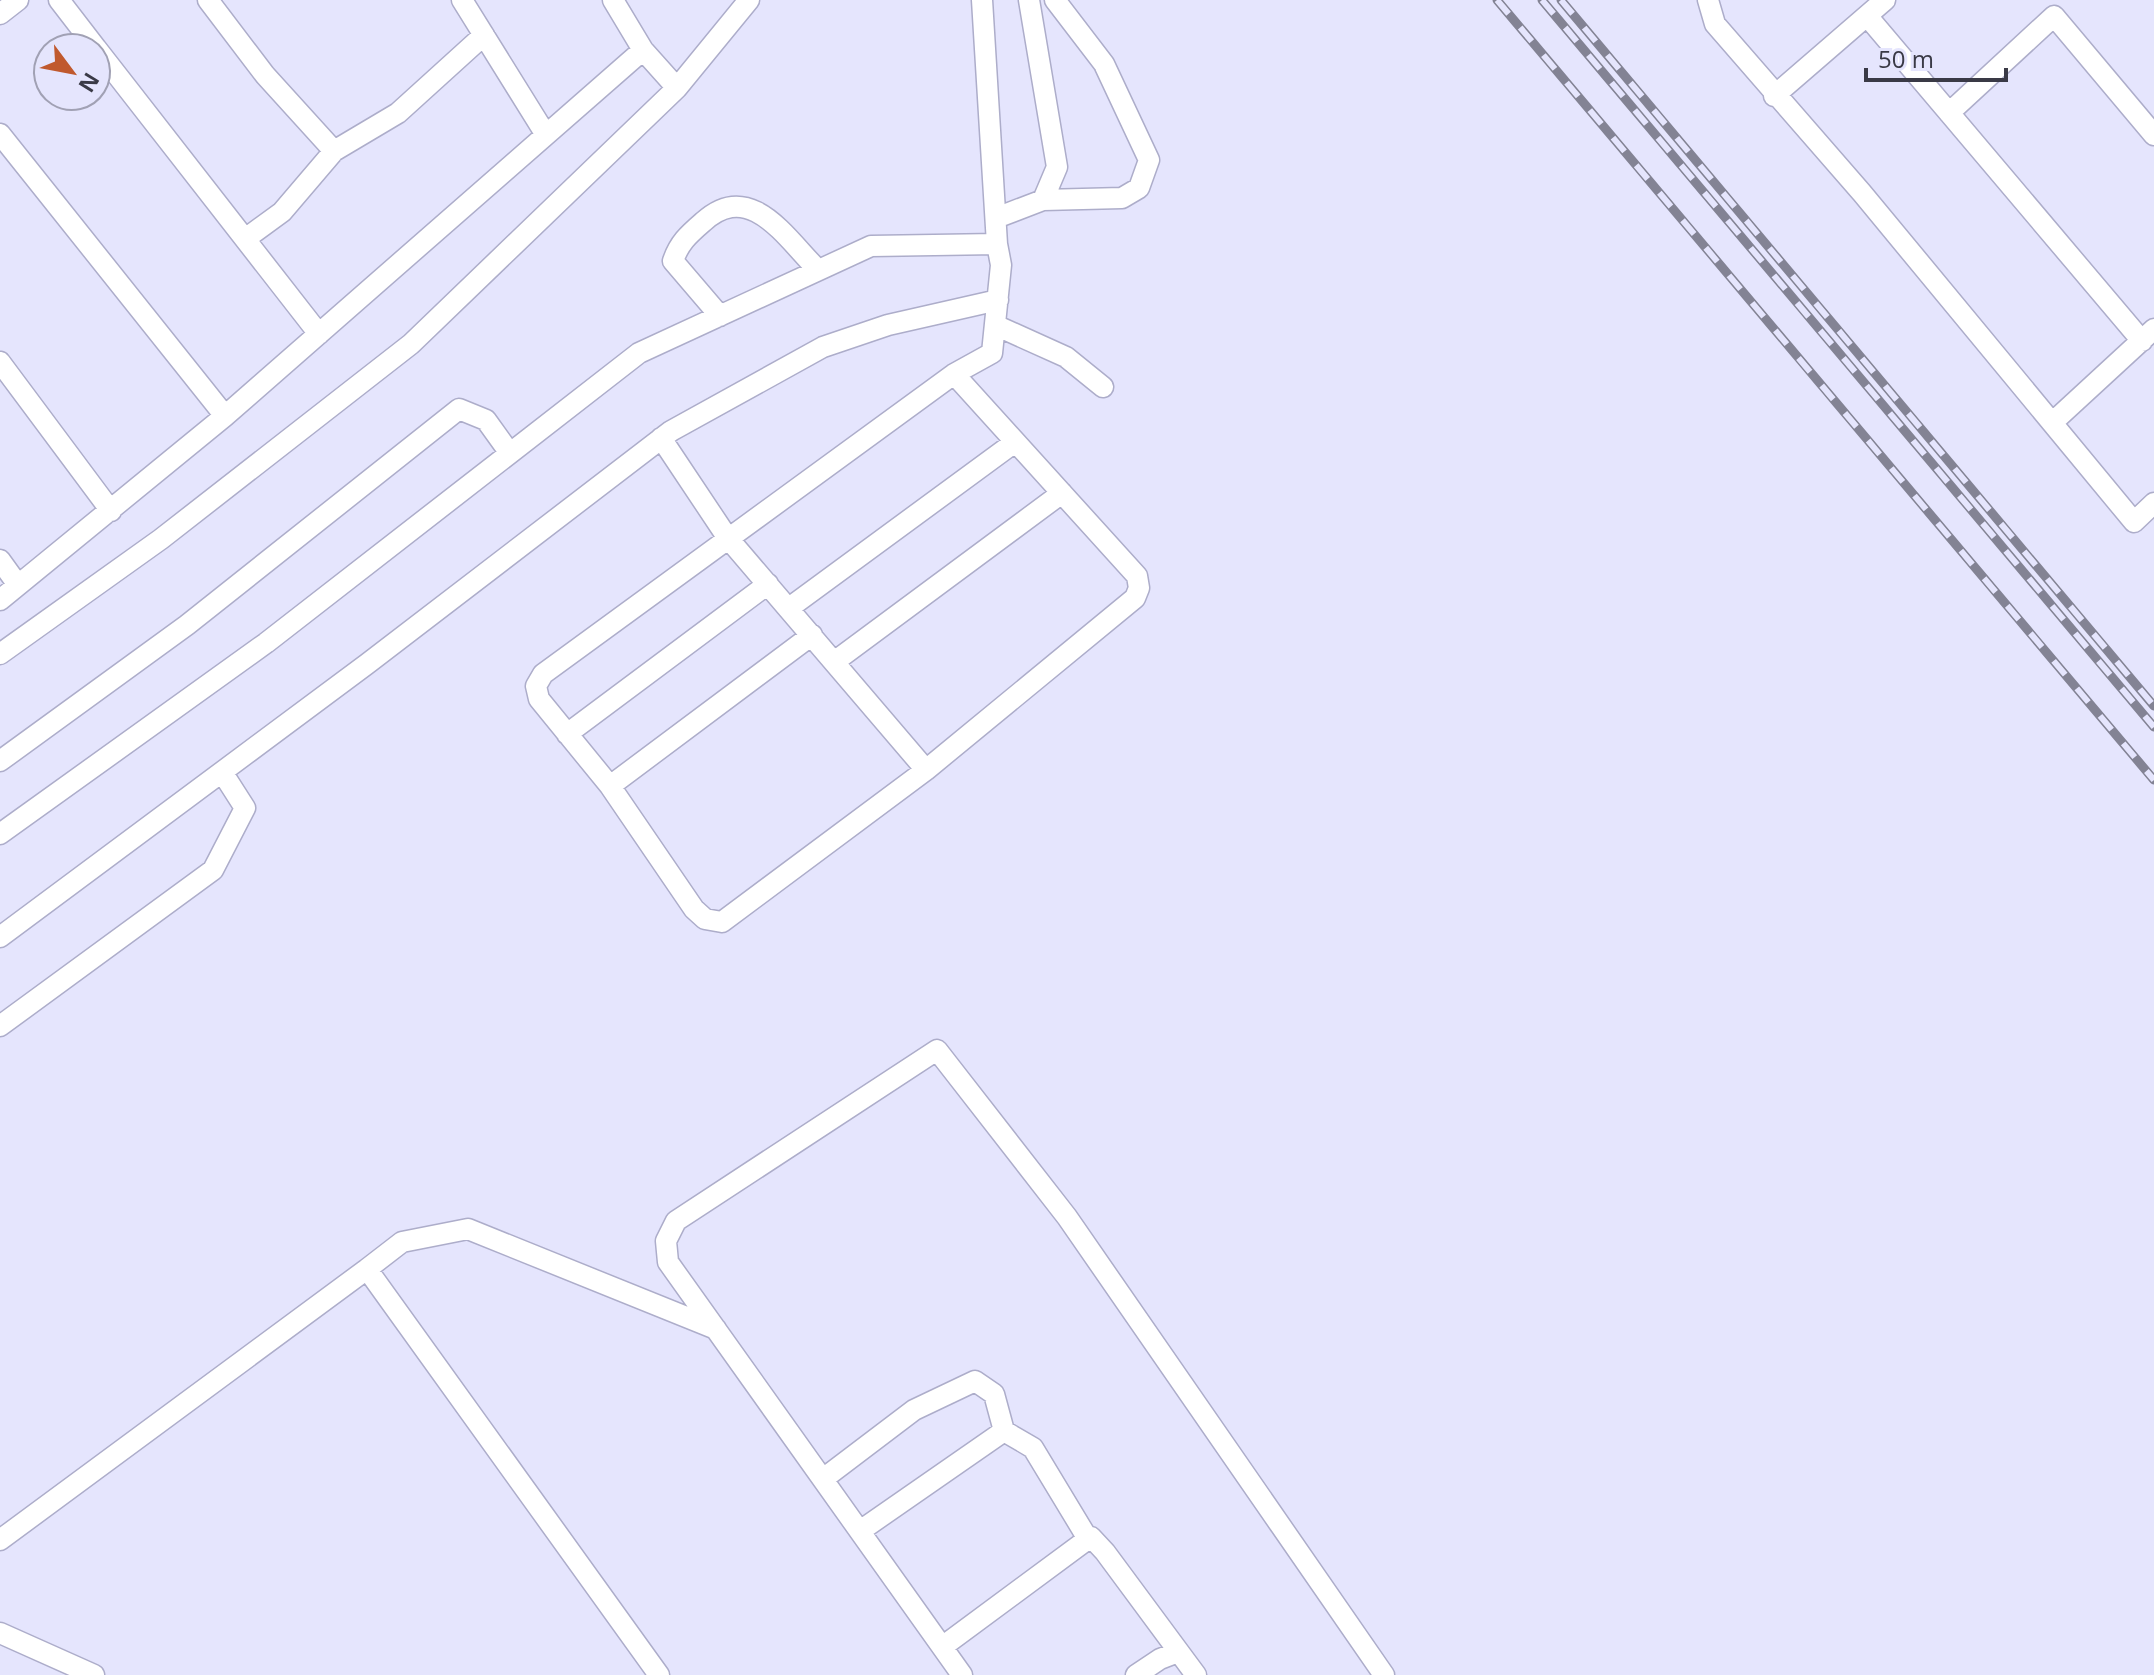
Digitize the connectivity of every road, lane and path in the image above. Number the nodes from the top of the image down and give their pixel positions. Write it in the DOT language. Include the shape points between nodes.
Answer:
graph roads {
  1 [pos="18,0"];
  2 [pos="59,0"];
  3 [pos="208,0"];
  4 [pos="462,0"];
  5 [pos="613,0"];
  6 [pos="749,0"];
  7 [pos="982,0"];
  8 [pos="1029,0"];
  9 [pos="1055,0"];
  10 [pos="1708,0"];
  11 [pos="1885,0"];
  12 [pos="0,14"];
  13 [pos="1868,17"];
  14 [pos="84,32"];
  15 [pos="484,35"];
  16 [pos="643,50"];
  17 [pos="112,69"];
  18 [pos="677,88"];
  19 [pos="1774,96"];
  20 [pos="1949,113"];
  21 [pos="0,134"];
  22 [pos="546,135"];
  23 [pos="2154,135"];
  24 [pos="334,151"];
  25 [pos="1043,200"];
  26 [pos="996,218"];
  27 [pos="245,239"];
  28 [pos="997,244"];
  29 [pos="818,270"];
  30 [pos="998,300"];
  31 [pos="720,316"];
  32 [pos="995,325"];
  33 [pos="319,334"];
  34 [pos="2148,335"];
  35 [pos="0,362"];
  36 [pos="954,374"];
  37 [pos="1103,387"];
  38 [pos="225,416"];
  39 [pos="2053,422"];
  40 [pos="661,438"];
  41 [pos="1015,442"];
  42 [pos="509,452"];
  43 [pos="1062,493"];
  44 [pos="2154,503"];
  45 [pos="111,511"];
  46 [pos="727,537"];
  47 [pos="0,560"];
  48 [pos="768,584"];
  49 [pos="18,585"];
  50 [pos="0,600"];
  51 [pos="789,608"];
  52 [pos="812,635"];
  53 [pos="0,654"];
  54 [pos="834,662"];
  55 [pos="567,734"];
  56 [pos="0,761"];
  57 [pos="926,770"];
  58 [pos="222,772"];
  59 [pos="610,786"];
  60 [pos="0,834"];
  61 [pos="0,937"];
  62 [pos="0,1026"];
  63 [pos="367,1269"];
  64 [pos="716,1329"];
  65 [pos="1004,1431"];
  66 [pos="823,1479"];
  67 [pos="860,1531"];
  68 [pos="1088,1539"];
  69 [pos="0,1540"];
  70 [pos="0,1633"];
  71 [pos="942,1647"];
  72 [pos="1178,1652"];
  73 [pos="94,1675"];
  74 [pos="659,1675"];
  75 [pos="962,1675"];
  76 [pos="1136,1675"];
  77 [pos="1196,1675"];
  78 [pos="1384,1675"];
  1 -- 12 [label="street"];
  2 -- 14 [label="street"];
  3 -- 24 [label="street" via="265,75"];
  4 -- 15 [label="street"];
  5 -- 16 [label="street"];
  6 -- 18 [label="street"];
  7 -- 26 [label="street"];
  8 -- 25 [label="street" via="1057,167"];
  9 -- 25 [label="street" via="1104,64 1149,160 1139,188 1122,198"];
  10 -- 19 [label="street" via="1715,24"];
  11 -- 13 [label="street"];
  13 -- 19 [label="street"];
  13 -- 20 [label="street"];
  15 -- 22 [label="street"];
  15 -- 24 [label="street" via="398,113"];
  16 -- 18 [label="street"];
  16 -- 22 [label="street"];
  17 -- 27 [label="street"];
  18 -- 53 [label="street" via="411,344 161,539"];
  19 -- 39 [label="street"];
  20 -- 23 [label="street" via="2054,16"];
  20 -- 34 [label="street"];
  21 -- 38 [label="street"];
  22 -- 33 [label="street"];
  24 -- 27 [label="street" via="282,212"];
  25 -- 26 [label="street"];
  26 -- 28 [label="street"];
  27 -- 33 [label="street"];
  28 -- 29 [label="street" via="871,246"];
  28 -- 30 [label="street"];
  29 -- 31 [label="street"];
  29 -- 31 [label="street" via="760,213 743,205 719,207 679,243 673,261"];
  30 -- 32 [label="street"];
  30 -- 40 [label="street" via="888,325 823,347"];
  31 -- 42 [label="street" via="639,353"];
  32 -- 36 [label="street" via="992,353"];
  32 -- 37 [label="street" via="1066,357"];
  33 -- 38 [label="street"];
  34 -- 39 [label="street"];
  35 -- 45 [label="street"];
  36 -- 41 [label="street"];
  36 -- 46 [label="street"];
  38 -- 45 [label="street"];
  39 -- 44 [label="street" via="2134,522"];
  40 -- 46 [label="street"];
  40 -- 58 [label="street"];
  41 -- 43 [label="street"];
  41 -- 51 [label="street"];
  42 -- 56 [label="street" via="486,420 459,409 187,625"];
  42 -- 60 [label="street" via="266,643"];
  43 -- 54 [label="street"];
  43 -- 57 [label="street" via="1137,576 1135,598"];
  45 -- 49 [label="street"];
  46 -- 48 [label="street"];
  46 -- 55 [label="street" via="543,674 536,686 539,699"];
  47 -- 49 [label="street"];
  48 -- 51 [label="street"];
  48 -- 55 [label="street"];
  49 -- 50 [label="street"];
  51 -- 52 [label="street"];
  52 -- 54 [label="street"];
  52 -- 59 [label="street"];
  54 -- 57 [label="street"];
  55 -- 59 [label="street"];
  57 -- 59 [label="street" via="722,922 705,919 694,909"];
  58 -- 61 [label="street"];
  58 -- 62 [label="street" via="245,808 213,870"];
  63 -- 64 [label="street" via="402,1242 468,1229"];
  63 -- 69 [label="street"];
  63 -- 74 [label="street"];
  64 -- 66 [label="street"];
  64 -- 78 [label="street" via="668,1262 666,1241 676,1221 937,1050 1067,1217"];
  65 -- 66 [label="street" via="994,1394 975,1381 914,1410"];
  65 -- 67 [label="street"];
  65 -- 68 [label="street" via="1033,1448"];
  66 -- 67 [label="street"];
  67 -- 71 [label="street"];
  68 -- 71 [label="street"];
  68 -- 72 [label="street" via="1105,1552"];
  70 -- 73 [label="street"];
  71 -- 75 [label="street"];
  72 -- 76 [label="street"];
  72 -- 77 [label="street"];
}
